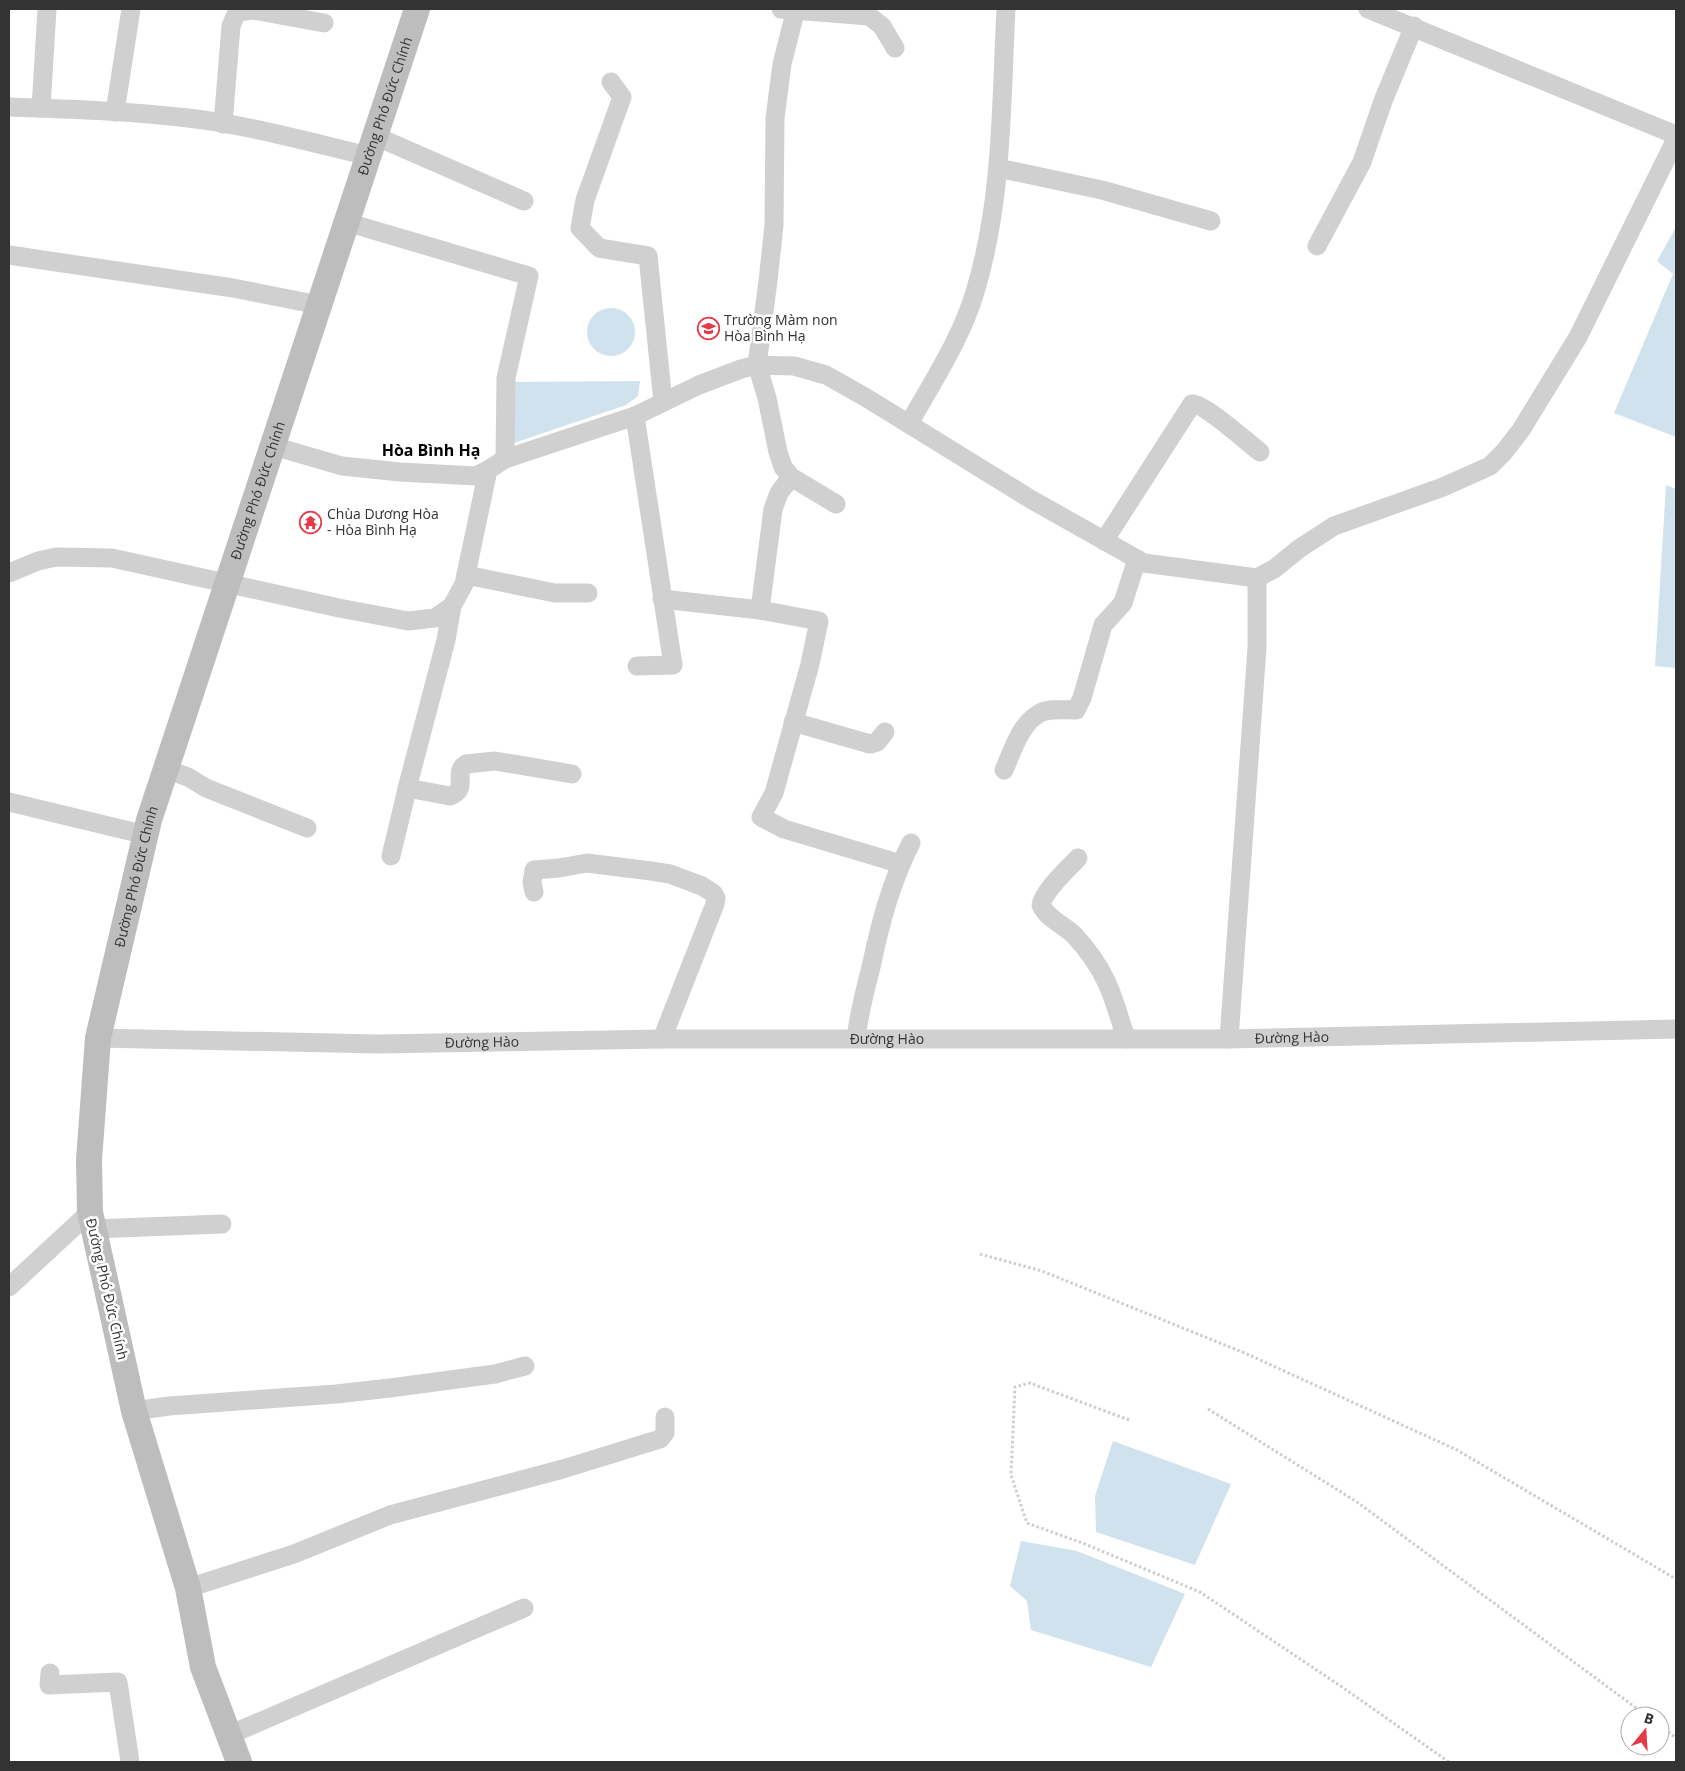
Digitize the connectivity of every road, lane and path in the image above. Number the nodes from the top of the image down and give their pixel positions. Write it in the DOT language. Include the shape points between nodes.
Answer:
graph roads {
  1 [pos="47,9"];
  2 [pos="131,9"];
  3 [pos="417,9"];
  4 [pos="791,9"];
  5 [pos="1006,9"];
  6 [pos="1368,9"];
  7 [pos="324,23"];
  8 [pos="1414,26"];
  9 [pos="895,48"];
  10 [pos="612,82"];
  11 [pos="9,107"];
  12 [pos="41,108"];
  13 [pos="115,112"];
  14 [pos="223,124"];
  15 [pos="1676,137"];
  16 [pos="371,146"];
  17 [pos="998,168"];
  18 [pos="524,200"];
  19 [pos="1211,221"];
  20 [pos="346,222"];
  21 [pos="1317,246"];
  22 [pos="9,255"];
  23 [pos="319,305"];
  24 [pos="757,365"];
  25 [pos="663,402"];
  26 [pos="634,416"];
  27 [pos="908,424"];
  28 [pos="273,446"];
  29 [pos="1260,452"];
  30 [pos="505,459"];
  31 [pos="488,470"];
  32 [pos="791,477"];
  33 [pos="836,504"];
  34 [pos="1104,541"];
  35 [pos="1137,559"];
  36 [pos="9,573"];
  37 [pos="466,575"];
  38 [pos="1257,578"];
  39 [pos="226,583"];
  40 [pos="588,593"];
  41 [pos="662,599"];
  42 [pos="452,606"];
  43 [pos="760,610"];
  44 [pos="637,666"];
  45 [pos="793,722"];
  46 [pos="884,732"];
  47 [pos="166,769"];
  48 [pos="1004,770"];
  49 [pos="572,774"];
  50 [pos="407,788"];
  51 [pos="9,802"];
  52 [pos="307,828"];
  53 [pos="146,835"];
  54 [pos="911,843"];
  55 [pos="391,856"];
  56 [pos="1078,858"];
  57 [pos="901,864"];
  58 [pos="534,892"];
  59 [pos="1676,1029"];
  60 [pos="98,1038"];
  61 [pos="856,1038"];
  62 [pos="662,1039"];
  63 [pos="1126,1039"];
  64 [pos="1229,1040"];
  65 [pos="92,1221"];
  66 [pos="222,1224"];
  67 [pos="980,1254"];
  68 [pos="9,1287"];
  69 [pos="525,1366"];
  70 [pos="1208,1409"];
  71 [pos="134,1411"];
  72 [pos="665,1417"];
  73 [pos="1129,1420"];
  74 [pos="1676,1580"];
  75 [pos="188,1588"];
  76 [pos="524,1608"];
  77 [pos="50,1673"];
  78 [pos="1633,1706"];
  79 [pos="230,1735"];
  80 [pos="130,1762"];
  81 [pos="239,1762"];
  82 [pos="1449,1762"];
  1 -- 12 [label="street"];
  2 -- 13 [label="street"];
  3 -- 16 [label="main road, Đường Phó Đức Chính"];
  4 -- 9 [label="street" via="869,16 882,26"];
  4 -- 24 [label="street" via="775,118 774,225"];
  5 -- 17 [label="street"];
  6 -- 8 [label="street"];
  7 -- 14 [label="street" via="253,10 237,12 231,26"];
  8 -- 15 [label="street"];
  8 -- 21 [label="street" via="1362,162"];
  10 -- 25 [label="street" via="622,97 585,200 580,228 600,248 648,256"];
  11 -- 12 [label="street"];
  12 -- 13 [label="street"];
  13 -- 14 [label="street"];
  14 -- 16 [label="street"];
  15 -- 38 [label="street" via="1578,337 1504,452 1490,466 1444,487 1334,526"];
  16 -- 18 [label="street"];
  16 -- 20 [label="main road, Đường Phó Đức Chính"];
  17 -- 19 [label="street" via="1102,190"];
  17 -- 27 [label="street" via="992,222 975,292 953,346"];
  20 -- 23 [label="main road, Đường Phó Đức Chính"];
  20 -- 30 [label="street" via="529,276 506,378"];
  22 -- 23 [label="street" via="233,288"];
  23 -- 28 [label="main road, Đường Phó Đức Chính"];
  24 -- 25 [label="street" via="699,385"];
  24 -- 27 [label="street" via="794,366 826,375"];
  24 -- 32 [label="street" via="778,452"];
  25 -- 26 [label="street"];
  26 -- 30 [label="street"];
  26 -- 41 [label="street"];
  27 -- 34 [label="street"];
  28 -- 31 [label="street" via="342,466 476,476"];
  28 -- 39 [label="main road, Đường Phó Đức Chính"];
  29 -- 34 [label="street" via="1207,410 1197,403 1192,404"];
  30 -- 31 [label="street"];
  31 -- 37 [label="street"];
  32 -- 33 [label="street"];
  32 -- 43 [label="street" via="779,493 773,509"];
  34 -- 35 [label="street"];
  35 -- 38 [label="street" via="1144,563"];
  35 -- 48 [label="street" via="1123,603 1103,625 1076,710 1041,712 1027,723"];
  36 -- 39 [label="street" via="56,557 95,557 139,563"];
  37 -- 40 [label="street" via="555,592"];
  37 -- 42 [label="street"];
  38 -- 64 [label="street" via="1257,648"];
  39 -- 42 [label="street" via="408,621 435,618"];
  39 -- 47 [label="main road, Đường Phó Đức Chính"];
  41 -- 43 [label="street"];
  41 -- 44 [label="street" via="673,665"];
  42 -- 50 [label="street"];
  43 -- 45 [label="street" via="819,621"];
  45 -- 46 [label="street" via="870,744 877,742"];
  45 -- 57 [label="street" via="774,793 761,817 784,829"];
  47 -- 52 [label="street"];
  47 -- 53 [label="main road, Đường Phó Đức Chính"];
  49 -- 50 [label="street" via="487,761 466,764 460,769 461,785 456,794 450,796"];
  50 -- 55 [label="street"];
  51 -- 53 [label="street"];
  53 -- 60 [label="main road, Đường Phó Đức Chính"];
  54 -- 57 [label="street"];
  56 -- 63 [label="street" via="1049,890 1041,905 1075,937 1101,968"];
  57 -- 61 [label="street" via="884,912"];
  58 -- 62 [label="street" via="534,870 587,863 670,874 713,893 715,904"];
  59 -- 64 [label="street, Đường Hào"];
  60 -- 62 [label="street, Đường Hào" via="377,1044"];
  60 -- 65 [label="main road, Đường Phó Đức Chính" via="89,1160"];
  61 -- 62 [label="street, Đường Hào"];
  61 -- 63 [label="street, Đường Hào"];
  63 -- 64 [label="street, Đường Hào"];
  65 -- 66 [label="street"];
  65 -- 68 [label="street"];
  65 -- 71 [label="main road, Đường Phó Đức Chính"];
  67 -- 74 [label="path" via="1042,1271 1247,1354 1457,1450"];
  69 -- 71 [label="street" via="495,1374 372,1390 196,1403"];
  70 -- 78 [label="path" via="1358,1502"];
  71 -- 75 [label="main road, Đường Phó Đức Chính"];
  72 -- 75 [label="street" via="665,1433 660,1439 563,1469 390,1515 294,1554"];
  73 -- 82 [label="path" via="1030,1383 1015,1387 1011,1475 1027,1524 1085,1544 1200,1592"];
  75 -- 79 [label="main road, Đường Phó Đức Chính" via="203,1667"];
  76 -- 79 [label="street"];
  77 -- 80 [label="street" via="49,1685 118,1682"];
  79 -- 81 [label="main road, Đường Phó Đức Chính"];
}
